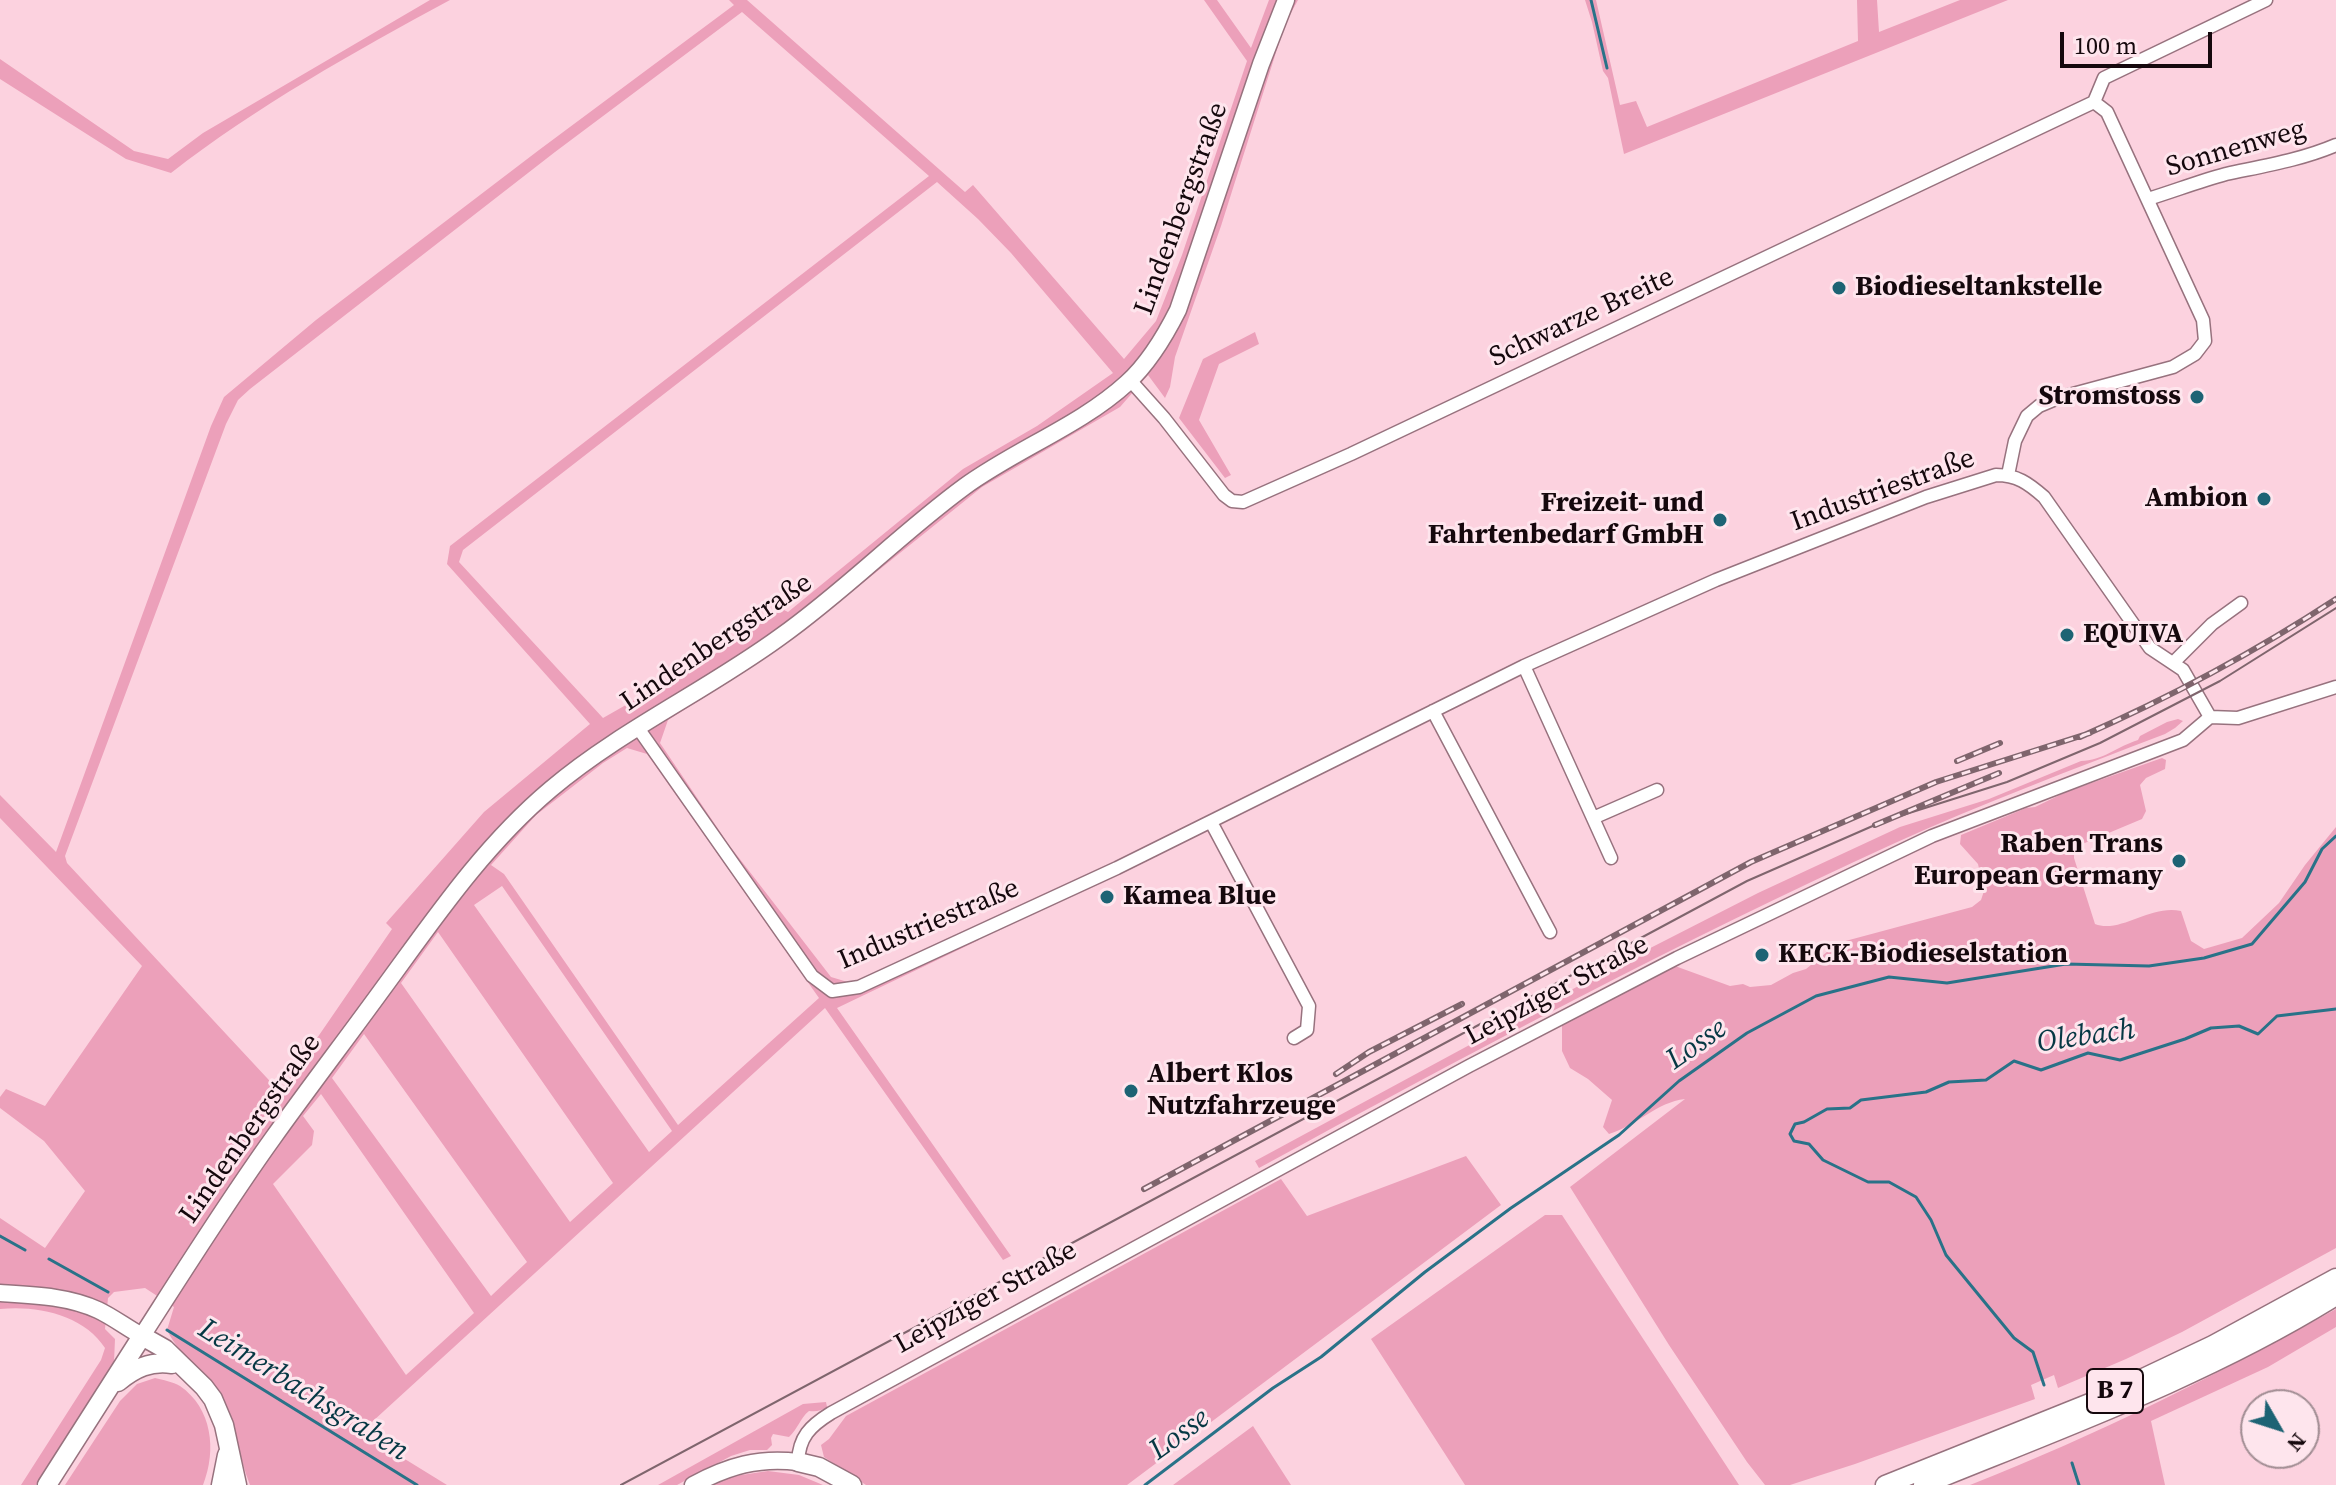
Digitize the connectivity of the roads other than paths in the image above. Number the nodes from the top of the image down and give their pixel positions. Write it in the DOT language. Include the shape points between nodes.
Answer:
graph roads {
  1 [pos="1286,0"];
  2 [pos="2266,0"];
  3 [pos="2094,102"];
  4 [pos="2336,145"];
  5 [pos="2148,199"];
  6 [pos="1130,380"];
  7 [pos="2008,475"];
  8 [pos="2241,603"];
  9 [pos="2173,663"];
  10 [pos="1524,666"];
  11 [pos="2336,687"];
  12 [pos="1433,711"];
  13 [pos="2210,717"];
  14 [pos="638,728"];
  15 [pos="1657,790"];
  16 [pos="1593,818"];
  17 [pos="1211,822"];
  18 [pos="1611,858"];
  19 [pos="1550,932"];
  20 [pos="1294,1038"];
  21 [pos="2336,1278"];
  22 [pos="0,1293"];
  23 [pos="2336,1296"];
  24 [pos="142,1336"];
  25 [pos="172,1364"];
  26 [pos="195,1379"];
  27 [pos="107,1391"];
  28 [pos="228,1449"];
  29 [pos="798,1462"];
  30 [pos="47,1485"];
  31 [pos="221,1485"];
  32 [pos="237,1485"];
  33 [pos="693,1485"];
  34 [pos="840,1485"];
  35 [pos="852,1485"];
  36 [pos="1885,1485"];
  37 [pos="1923,1485"];
  1 -- 6 [label="main road, Lindenbergstraße" via="1178,310"];
  2 -- 3 [label="street, Schwarze Breite" via="2104,78"];
  3 -- 5 [label="street" via="2107,112"];
  3 -- 6 [label="street, Schwarze Breite" via="1243,502 1224,495"];
  4 -- 5 [label="street, Sonnenweg"];
  5 -- 7 [label="street" via="2203,320 2205,341 2173,367 2039,406 2027,416 2015,441"];
  6 -- 14 [label="main road, Lindenbergstraße" via="965,486 781,637"];
  7 -- 9 [label="street, Industriestraße" via="2025,480 2044,497 2150,648"];
  7 -- 10 [label="street, Industriestraße" via="1926,497 1716,580"];
  8 -- 9 [label="street"];
  9 -- 13 [label="street, Industriestraße" via="2183,670"];
  10 -- 12 [label="street, Industriestraße"];
  10 -- 16 [label="street"];
  11 -- 13 [label="street" via="2238,718"];
  12 -- 17 [label="street, Industriestraße"];
  12 -- 19 [label="street"];
  13 -- 29 [label="street, Leipziger Straße" via="2183,740 1932,836 1677,958 1469,1066 831,1413 802,1439"];
  14 -- 17 [label="street, Industriestraße" via="812,976 832,991 859,987"];
  14 -- 24 [label="main road, Lindenbergstraße" via="551,789 473,868 272,1139"];
  15 -- 16 [label="street"];
  16 -- 18 [label="street"];
  17 -- 20 [label="street" via="1309,1006 1307,1030"];
  21 -- 36 [label="highway, B 7" via="2097,1400"];
  22 -- 24 [label="main road" via="69,1301 98,1310"];
  23 -- 37 [label="highway, B 7" via="2222,1359"];
  24 -- 25 [label="highway"];
  24 -- 26 [label="highway" via="161,1345"];
  24 -- 27 [label="highway"];
  25 -- 26 [label="highway"];
  25 -- 27 [label="highway" via="140,1367"];
  26 -- 28 [label="highway" via="219,1410"];
  27 -- 30 [label="highway"];
  28 -- 31 [label="highway"];
  28 -- 32 [label="highway"];
  29 -- 33 [label="main road" via="743,1464"];
  29 -- 34 [label="highway"];
  29 -- 35 [label="highway"];
}
